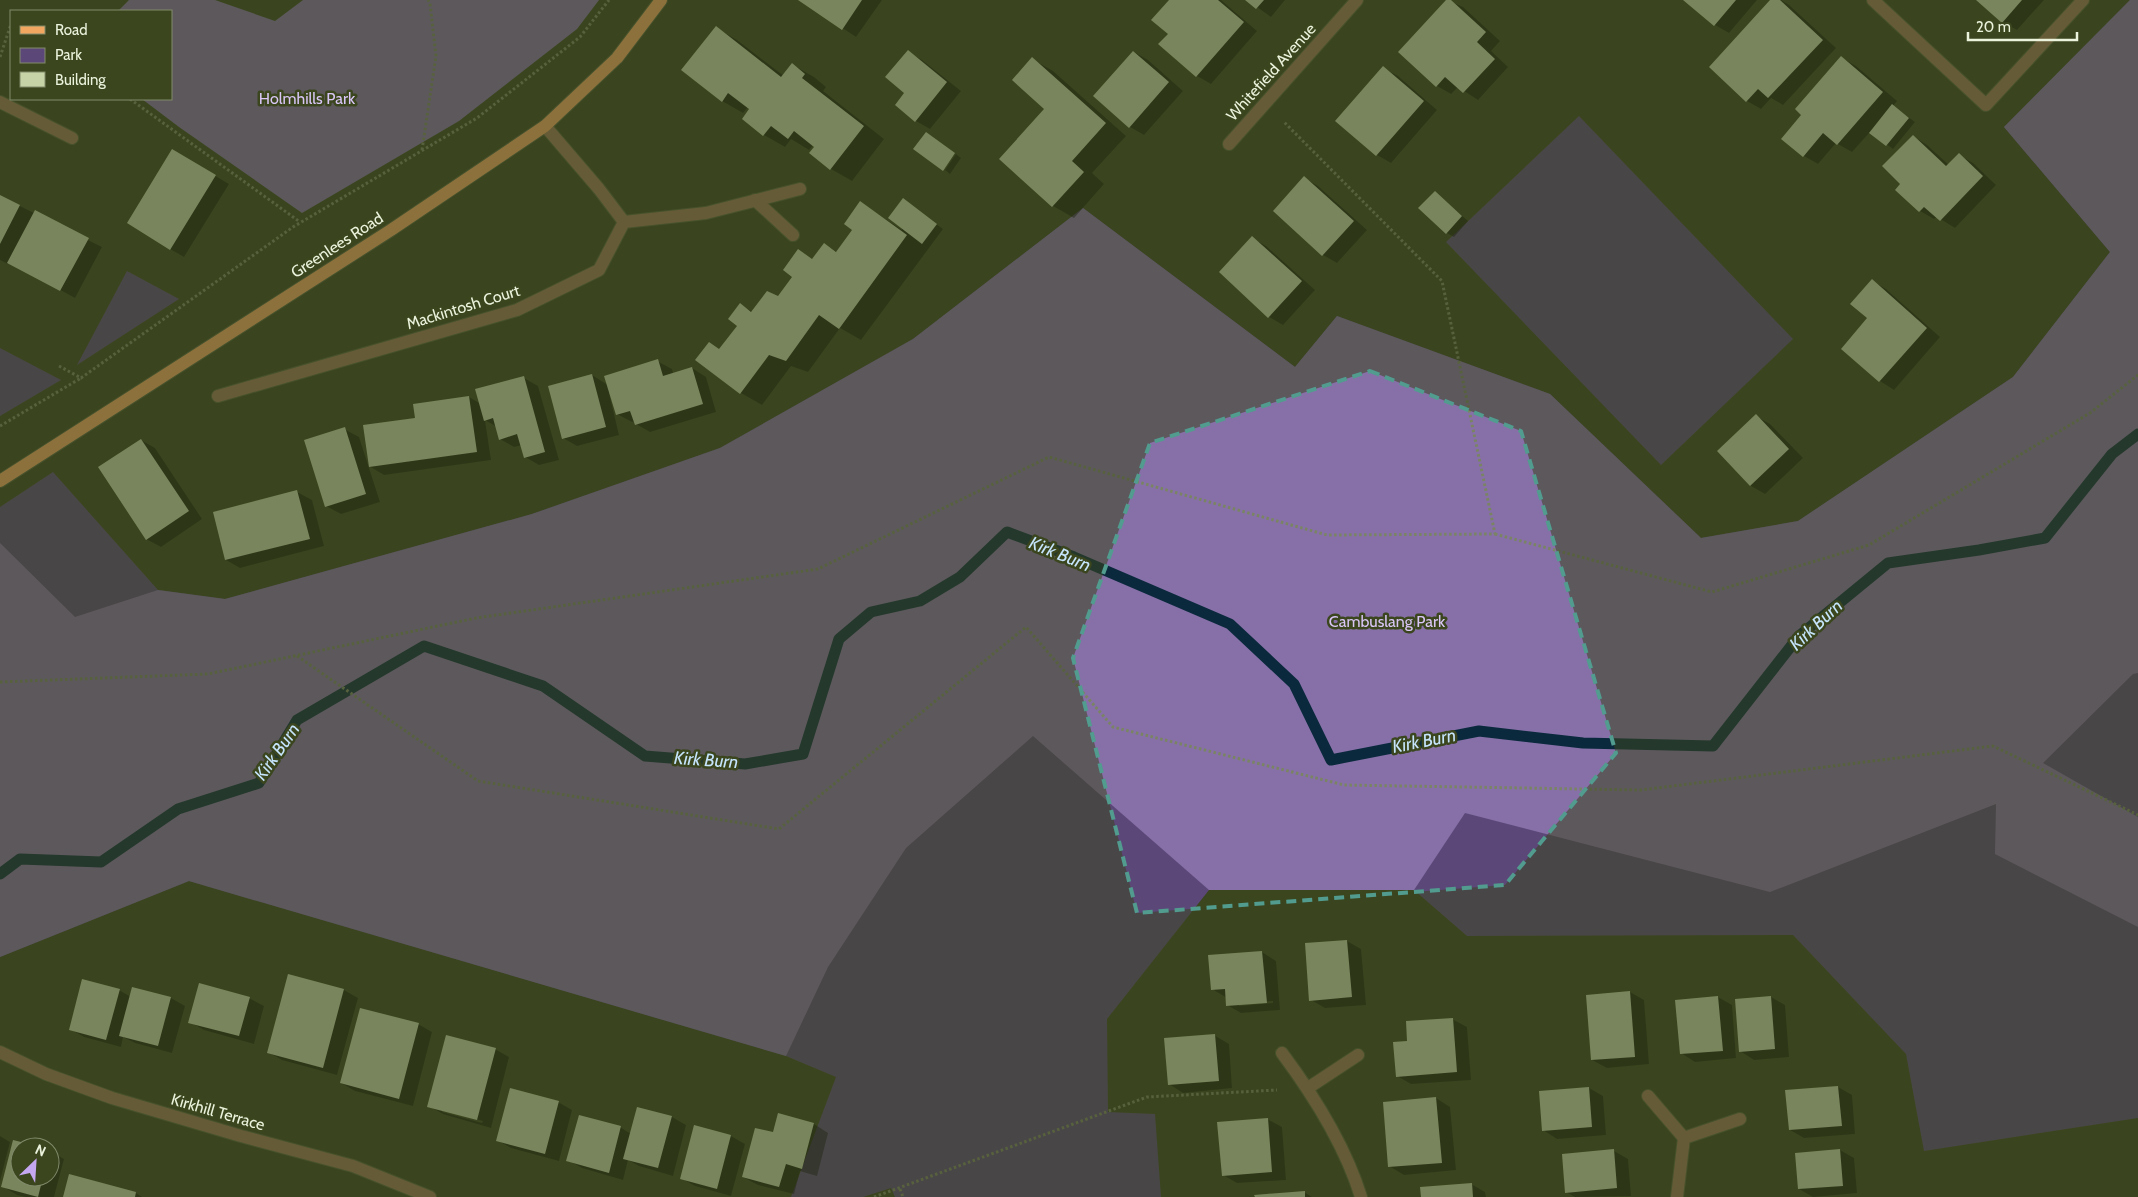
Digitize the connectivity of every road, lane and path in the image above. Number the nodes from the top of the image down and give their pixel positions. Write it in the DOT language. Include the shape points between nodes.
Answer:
graph roads {
  1 [pos="428,0"];
  2 [pos="609,0"];
  3 [pos="661,0"];
  4 [pos="1357,0"];
  5 [pos="1873,0"];
  6 [pos="2083,0"];
  7 [pos="10,27"];
  8 [pos="0,57"];
  9 [pos="131,100"];
  10 [pos="0,102"];
  11 [pos="1266,102"];
  12 [pos="545,126"];
  13 [pos="72,138"];
  14 [pos="1228,144"];
  15 [pos="422,150"];
  16 [pos="800,189"];
  17 [pos="755,200"];
  18 [pos="300,222"];
  19 [pos="624,222"];
  20 [pos="793,235"];
  21 [pos="59,366"];
  22 [pos="2138,375"];
  23 [pos="81,378"];
  24 [pos="218,396"];
  25 [pos="0,426"];
  26 [pos="0,481"];
  27 [pos="1495,534"];
  28 [pos="297,656"];
  29 [pos="0,682"];
  30 [pos="2138,815"];
  31 [pos="0,1052"];
  32 [pos="1282,1053"];
  33 [pos="1358,1055"];
  34 [pos="1308,1088"];
  35 [pos="1648,1096"];
  36 [pos="1740,1119"];
  37 [pos="1684,1138"];
  38 [pos="900,1189"];
  39 [pos="430,1197"];
  40 [pos="874,1197"];
  41 [pos="903,1197"];
  42 [pos="1361,1197"];
  43 [pos="1677,1197"];
  1 -- 15 [label="path" via="436,56"];
  2 -- 15 [label="path" via="580,37 477,118"];
  3 -- 12 [label="main road, Greenlees Road" via="617,58"];
  4 -- 11 [label="street, Whitefield Avenue"];
  5 -- 6 [label="street" via="1986,105"];
  7 -- 8 [label="path"];
  9 -- 18 [label="path"];
  10 -- 13 [label="street"];
  11 -- 14 [label="street, Whitefield Avenue"];
  11 -- 27 [label="path" via="1442,281"];
  12 -- 19 [label="street"];
  12 -- 26 [label="main road, Greenlees Road"];
  15 -- 18 [label="path"];
  16 -- 17 [label="street"];
  17 -- 19 [label="street" via="706,213"];
  17 -- 20 [label="street"];
  18 -- 23 [label="path"];
  19 -- 24 [label="street, Mackintosh Court" via="599,270 516,310"];
  21 -- 23 [label="path"];
  22 -- 27 [label="path" via="2090,413 1869,545 1712,592"];
  23 -- 25 [label="path"];
  27 -- 28 [label="path" via="1327,535 1050,457 818,569 476,618"];
  28 -- 29 [label="path" via="208,674"];
  28 -- 30 [label="path" via="478,781 779,829 1026,627 1114,727 1344,785 1641,790 1994,746"];
  31 -- 39 [label="street, Kirkhill Terrace" via="46,1074 112,1098 353,1166"];
  32 -- 34 [label="street"];
  33 -- 34 [label="street"];
  34 -- 38 [label="path" via="1147,1097"];
  34 -- 42 [label="street" via="1353,1172"];
  35 -- 37 [label="street"];
  36 -- 37 [label="street"];
  37 -- 43 [label="street"];
  38 -- 40 [label="path"];
  38 -- 41 [label="path"];
}
